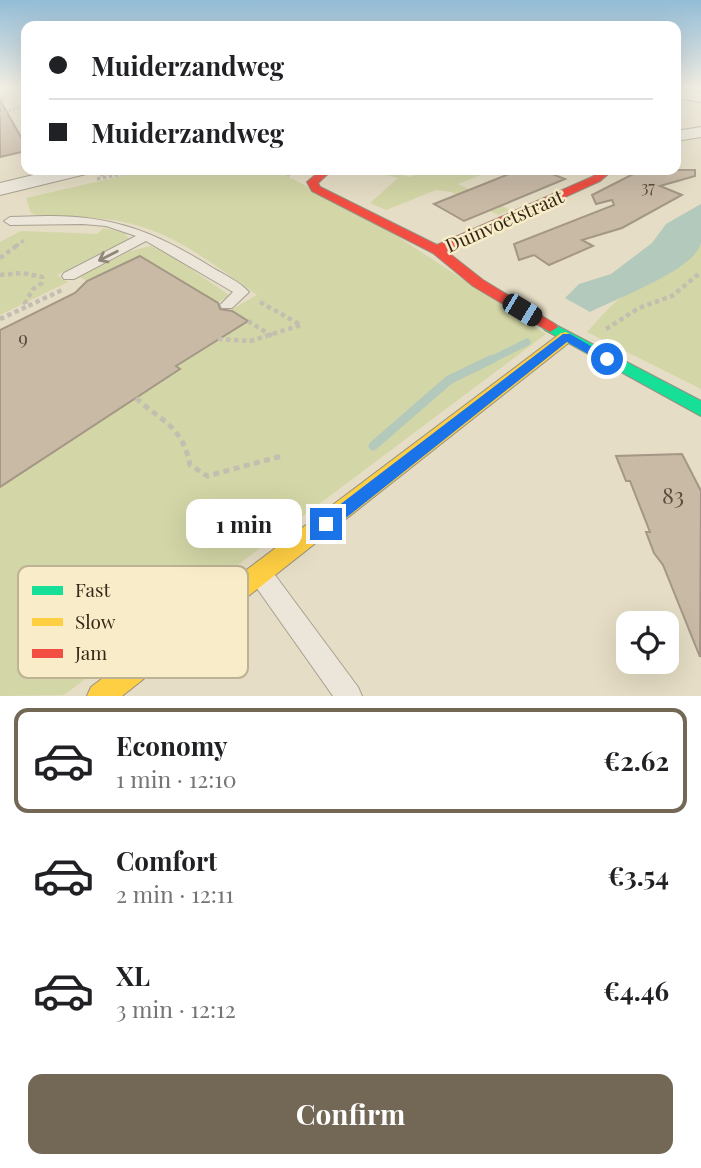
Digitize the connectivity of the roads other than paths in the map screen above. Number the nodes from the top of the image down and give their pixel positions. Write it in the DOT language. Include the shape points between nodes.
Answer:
graph roads {
  1 [pos="701,132"];
  2 [pos="681,135"];
  3 [pos="58,175"];
  4 [pos="320,175"];
  5 [pos="601,175"];
  6 [pos="0,189"];
  7 [pos="10,221"];
  8 [pos="146,236"];
  9 [pos="437,250"];
  10 [pos="72,278"];
  11 [pos="227,305"];
  12 [pos="566,337"];
  13 [pos="701,409"];
  14 [pos="261,575"];
  15 [pos="248,585"];
  16 [pos="123,678"];
  17 [pos="100,695"];
  18 [pos="349,695"];
  1 -- 2 [label="street"];
  3 -- 6 [label="street"];
  4 -- 9 [label="street" via="312,181 316,189"];
  5 -- 9 [label="street, Duinvoetstraat"];
  7 -- 8 [label="lane" via="108,223"];
  8 -- 10 [label="lane, one-way"];
  8 -- 11 [label="lane" via="242,292"];
  9 -- 12 [label="street" via="478,283"];
  12 -- 13 [label="street"];
  12 -- 14 [label="street"];
  14 -- 15 [label="street"];
  14 -- 18 [label="lane"];
  16 -- 17 [label="street"];
}
